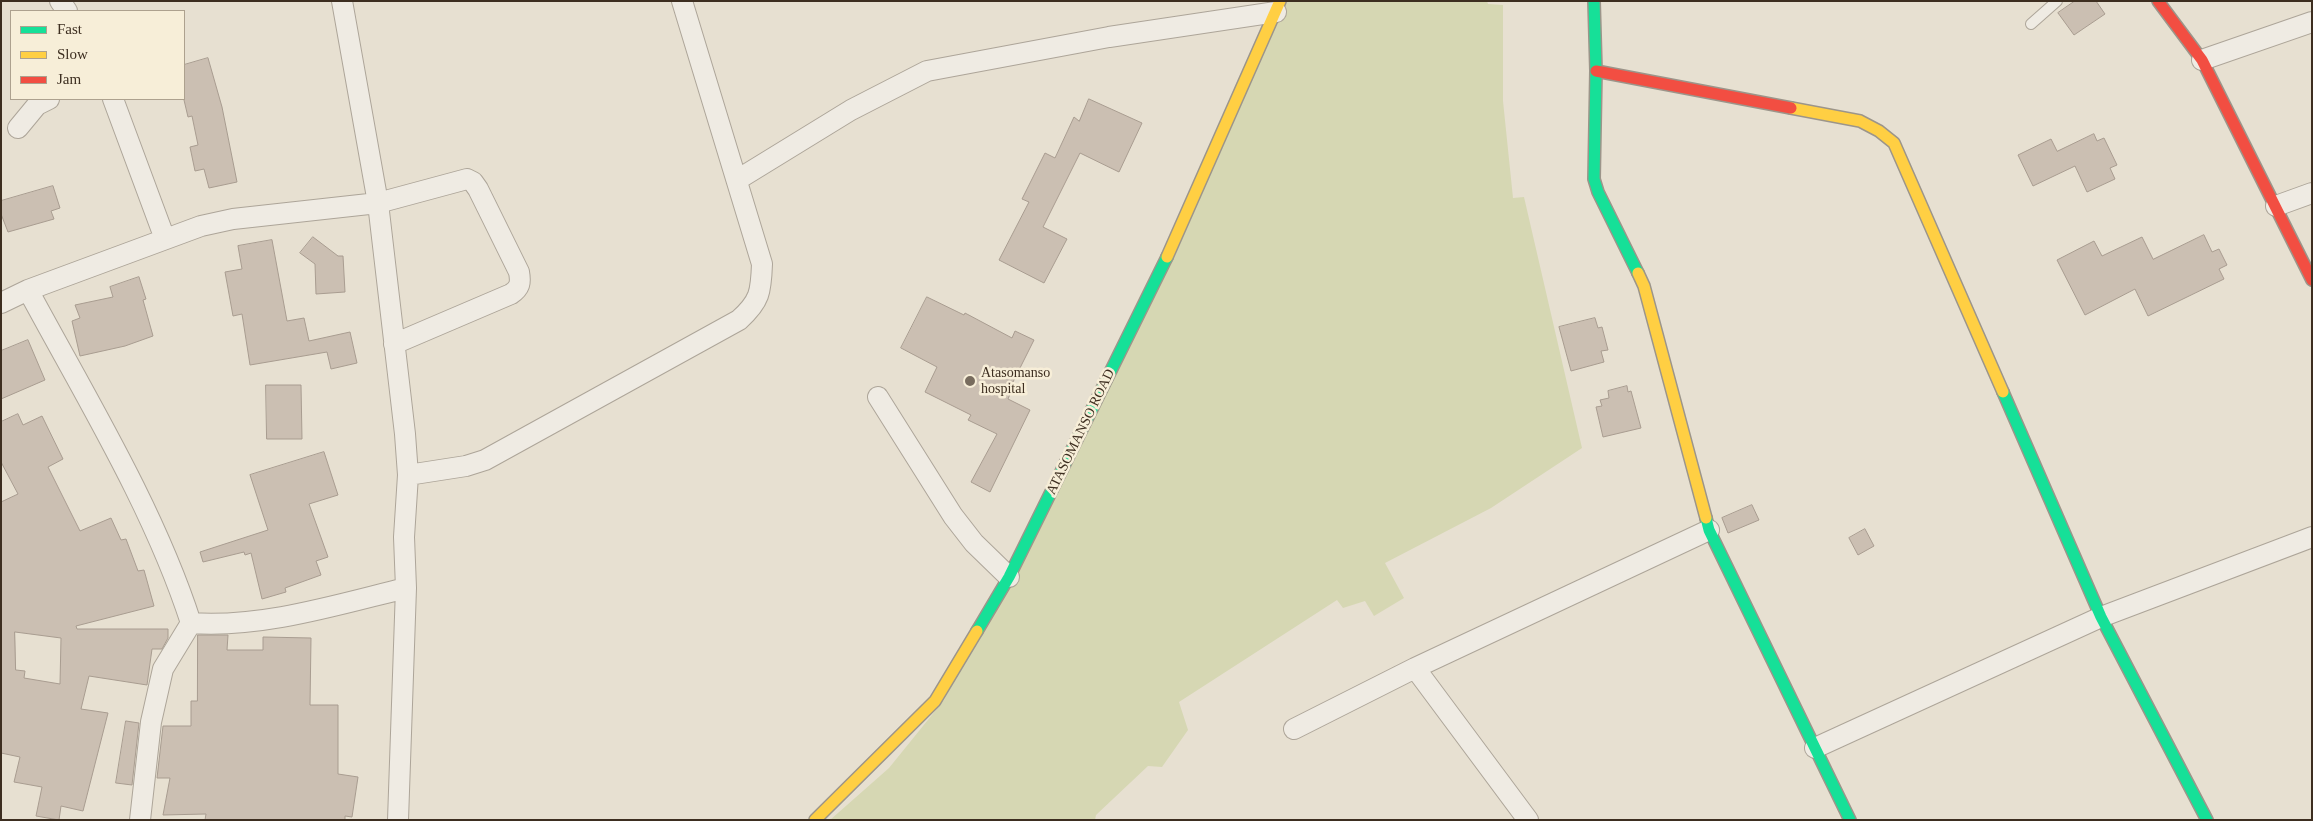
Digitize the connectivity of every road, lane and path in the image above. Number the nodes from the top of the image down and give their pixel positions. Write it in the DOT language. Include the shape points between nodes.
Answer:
graph roads {
  1 [pos="342,1"];
  2 [pos="682,1"];
  3 [pos="1594,1"];
  4 [pos="2057,1"];
  5 [pos="2158,1"];
  6 [pos="1278,6"];
  7 [pos="2312,22"];
  8 [pos="2031,24"];
  9 [pos="2202,60"];
  10 [pos="1596,71"];
  11 [pos="47,100"];
  12 [pos="113,100"];
  13 [pos="18,128"];
  14 [pos="737,180"];
  15 [pos="2312,192"];
  16 [pos="378,203"];
  17 [pos="2276,206"];
  18 [pos="165,238"];
  19 [pos="2312,280"];
  20 [pos="28,290"];
  21 [pos="1,303"];
  22 [pos="394,344"];
  23 [pos="878,397"];
  24 [pos="408,475"];
  25 [pos="1710,530"];
  26 [pos="2312,537"];
  27 [pos="1009,577"];
  28 [pos="406,588"];
  29 [pos="2101,617"];
  30 [pos="191,623"];
  31 [pos="1415,668"];
  32 [pos="1294,729"];
  33 [pos="1814,748"];
  34 [pos="140,820"];
  35 [pos="398,820"];
  36 [pos="814,820"];
  37 [pos="1528,820"];
  38 [pos="1850,820"];
  39 [pos="2207,820"];
  1 -- 16 [label="street"];
  2 -- 14 [label="street"];
  3 -- 10 [label="street"];
  4 -- 8 [label="lane"];
  5 -- 9 [label="street"];
  6 -- 14 [label="street" via="928,71 851,110"];
  6 -- 27 [label="street, ATASOMANSO ROAD" via="1167,258"];
  7 -- 9 [label="street"];
  9 -- 17 [label="street"];
  10 -- 25 [label="street" via="1594,179 1644,286"];
  10 -- 29 [label="street" via="1860,121 1894,143"];
  11 -- 13 [label="street" via="37,105"];
  12 -- 18 [label="street"];
  14 -- 24 [label="street" via="762,264 761,289 754,307 739,320 485,460"];
  15 -- 17 [label="street"];
  16 -- 18 [label="street" via="234,219"];
  16 -- 22 [label="street"];
  16 -- 22 [label="street" via="460,179 473,182 521,280 518,289 511,294"];
  17 -- 19 [label="street"];
  18 -- 20 [label="street"];
  20 -- 21 [label="street"];
  20 -- 30 [label="street" via="140,501"];
  22 -- 24 [label="street"];
  23 -- 27 [label="street" via="953,516 974,543"];
  24 -- 28 [label="street" via="404,537"];
  25 -- 31 [label="street"];
  25 -- 33 [label="street"];
  26 -- 29 [label="street"];
  27 -- 36 [label="street, ATASOMANSO ROAD" via="935,700"];
  28 -- 30 [label="street" via="296,614 226,623"];
  28 -- 35 [label="street"];
  29 -- 33 [label="street"];
  29 -- 39 [label="street"];
  30 -- 34 [label="street" via="163,668 151,722"];
  31 -- 32 [label="street"];
  31 -- 37 [label="street"];
  33 -- 38 [label="street"];
}
